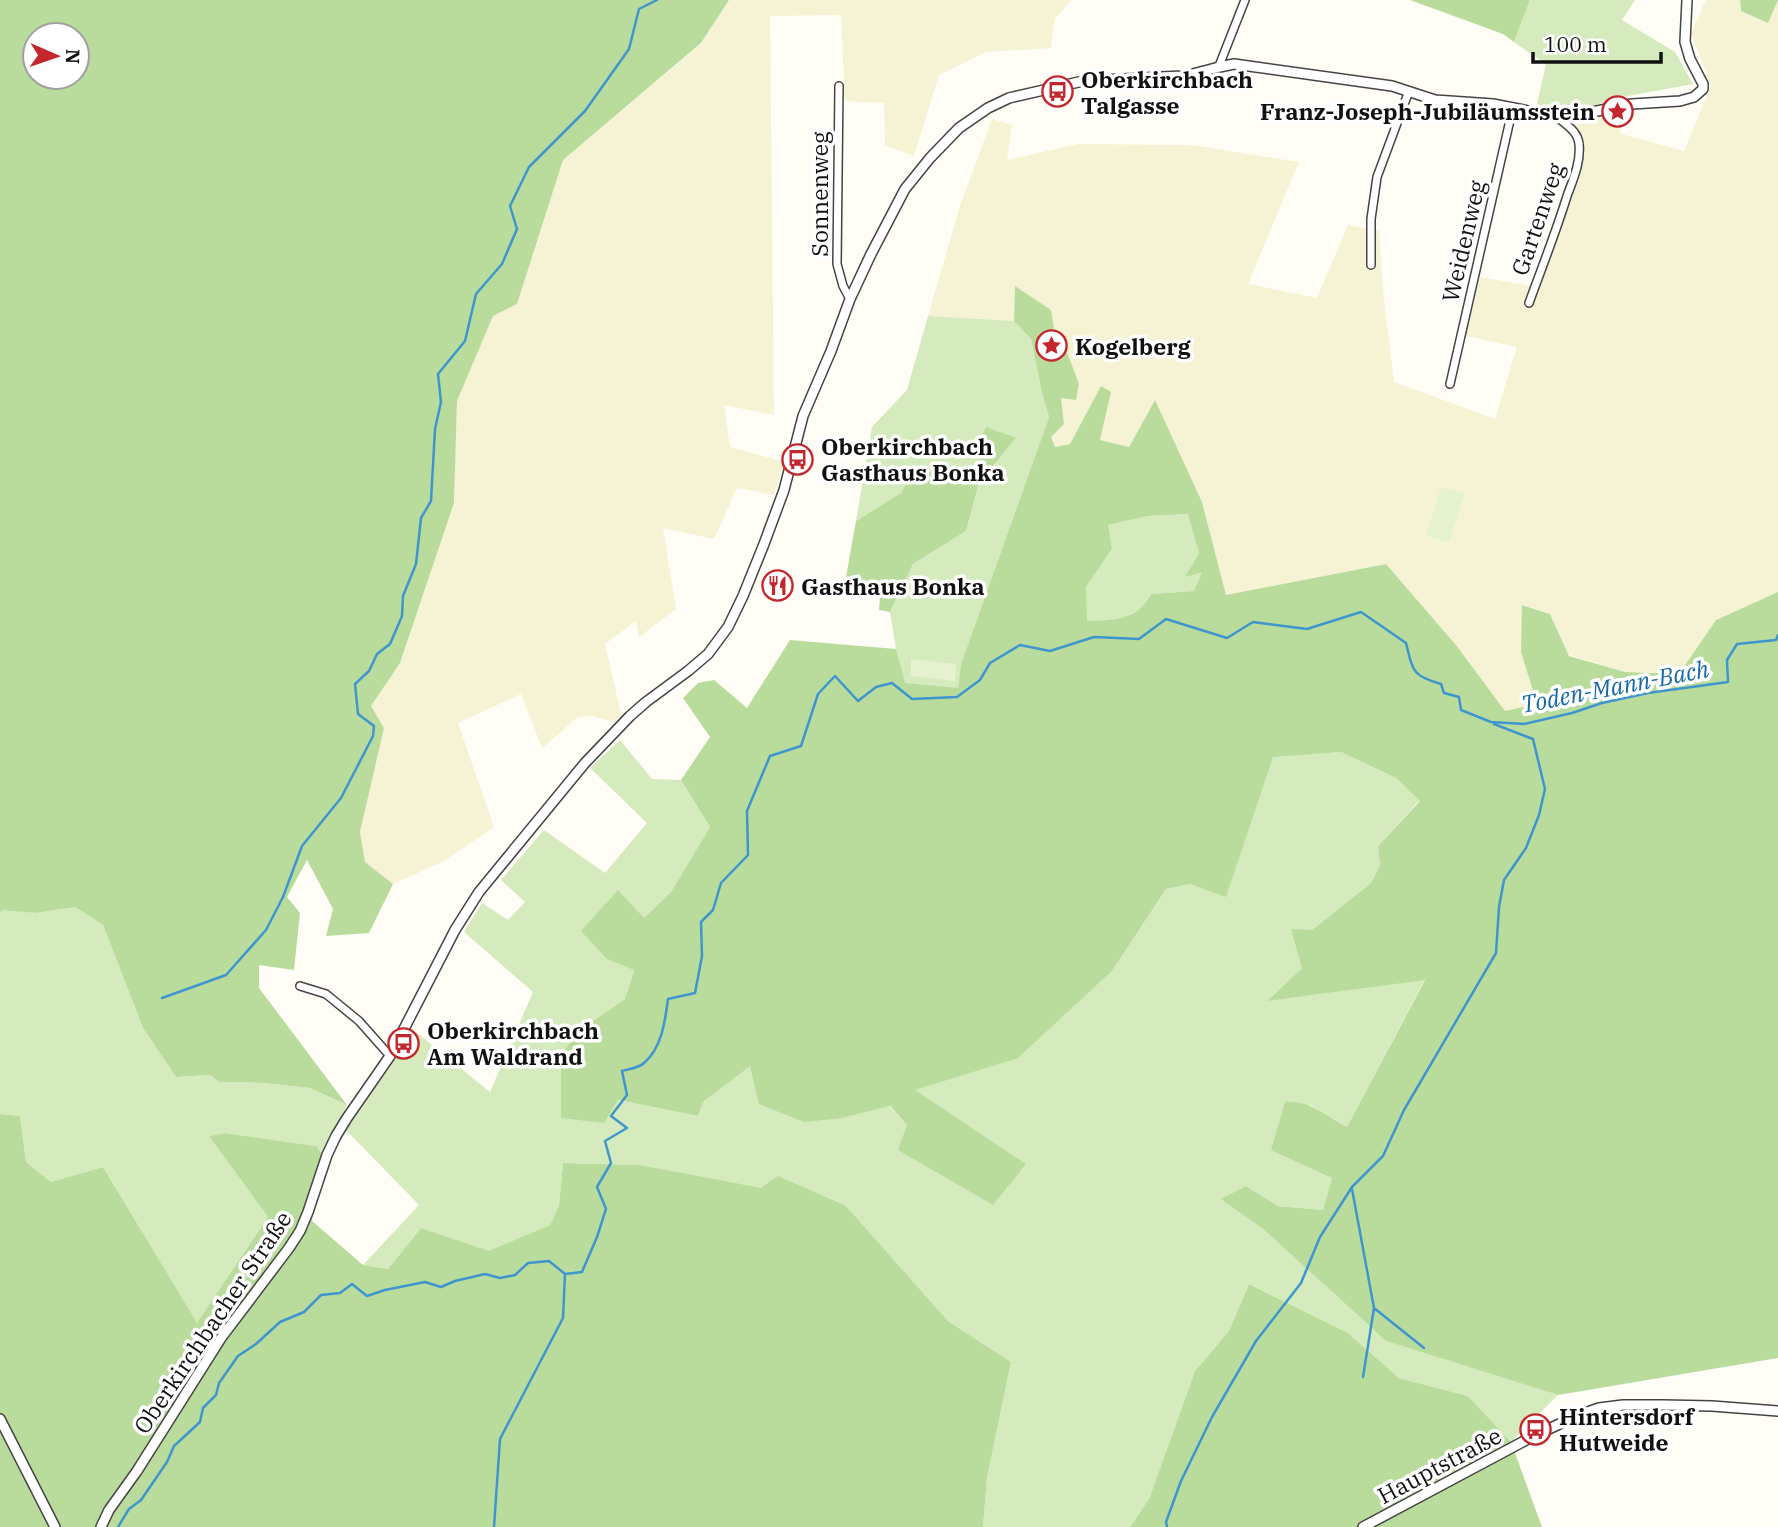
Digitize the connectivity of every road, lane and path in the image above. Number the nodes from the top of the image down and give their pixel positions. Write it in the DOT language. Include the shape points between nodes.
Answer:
graph roads {
  1 [pos="1245,0"];
  2 [pos="1688,0"];
  3 [pos="1219,66"];
  4 [pos="839,86"];
  5 [pos="1409,91"];
  6 [pos="1513,107"];
  7 [pos="1555,116"];
  8 [pos="1371,265"];
  9 [pos="850,299"];
  10 [pos="1529,303"];
  11 [pos="1450,384"];
  12 [pos="300,986"];
  13 [pos="390,1056"];
  14 [pos="1778,1411"];
  15 [pos="0,1419"];
  16 [pos="55,1527"];
  17 [pos="101,1527"];
  18 [pos="1363,1527"];
  1 -- 3 [label="street"];
  2 -- 7 [label="street, Oberkirchbacher Straße" via="1685,43 1702,79 1700,93 1688,100"];
  3 -- 5 [label="street, Oberkirchbacher Straße" via="1279,69"];
  3 -- 9 [label="street, Oberkirchbacher Straße" via="1182,76 1083,81 1009,98 974,116 905,189"];
  4 -- 9 [label="street, Sonnenweg" via="837,264"];
  5 -- 6 [label="street, Oberkirchbacher Straße" via="1447,102"];
  5 -- 8 [label="street" via="1377,177"];
  6 -- 7 [label="street, Oberkirchbacher Straße"];
  6 -- 11 [label="street, Weidenweg"];
  7 -- 10 [label="street, Gartenweg" via="1576,134 1579,156"];
  9 -- 13 [label="street, Oberkirchbacher Straße" via="803,416 764,544 728,627 708,654 646,702 585,763 479,892"];
  12 -- 13 [label="street" via="326,994 359,1021"];
  13 -- 17 [label="street, Oberkirchbacher Straße" via="336,1136 300,1231 221,1338"];
  14 -- 18 [label="street, Hauptstraße" via="1675,1405 1599,1409 1528,1439"];
  15 -- 16 [label="street"];
}
